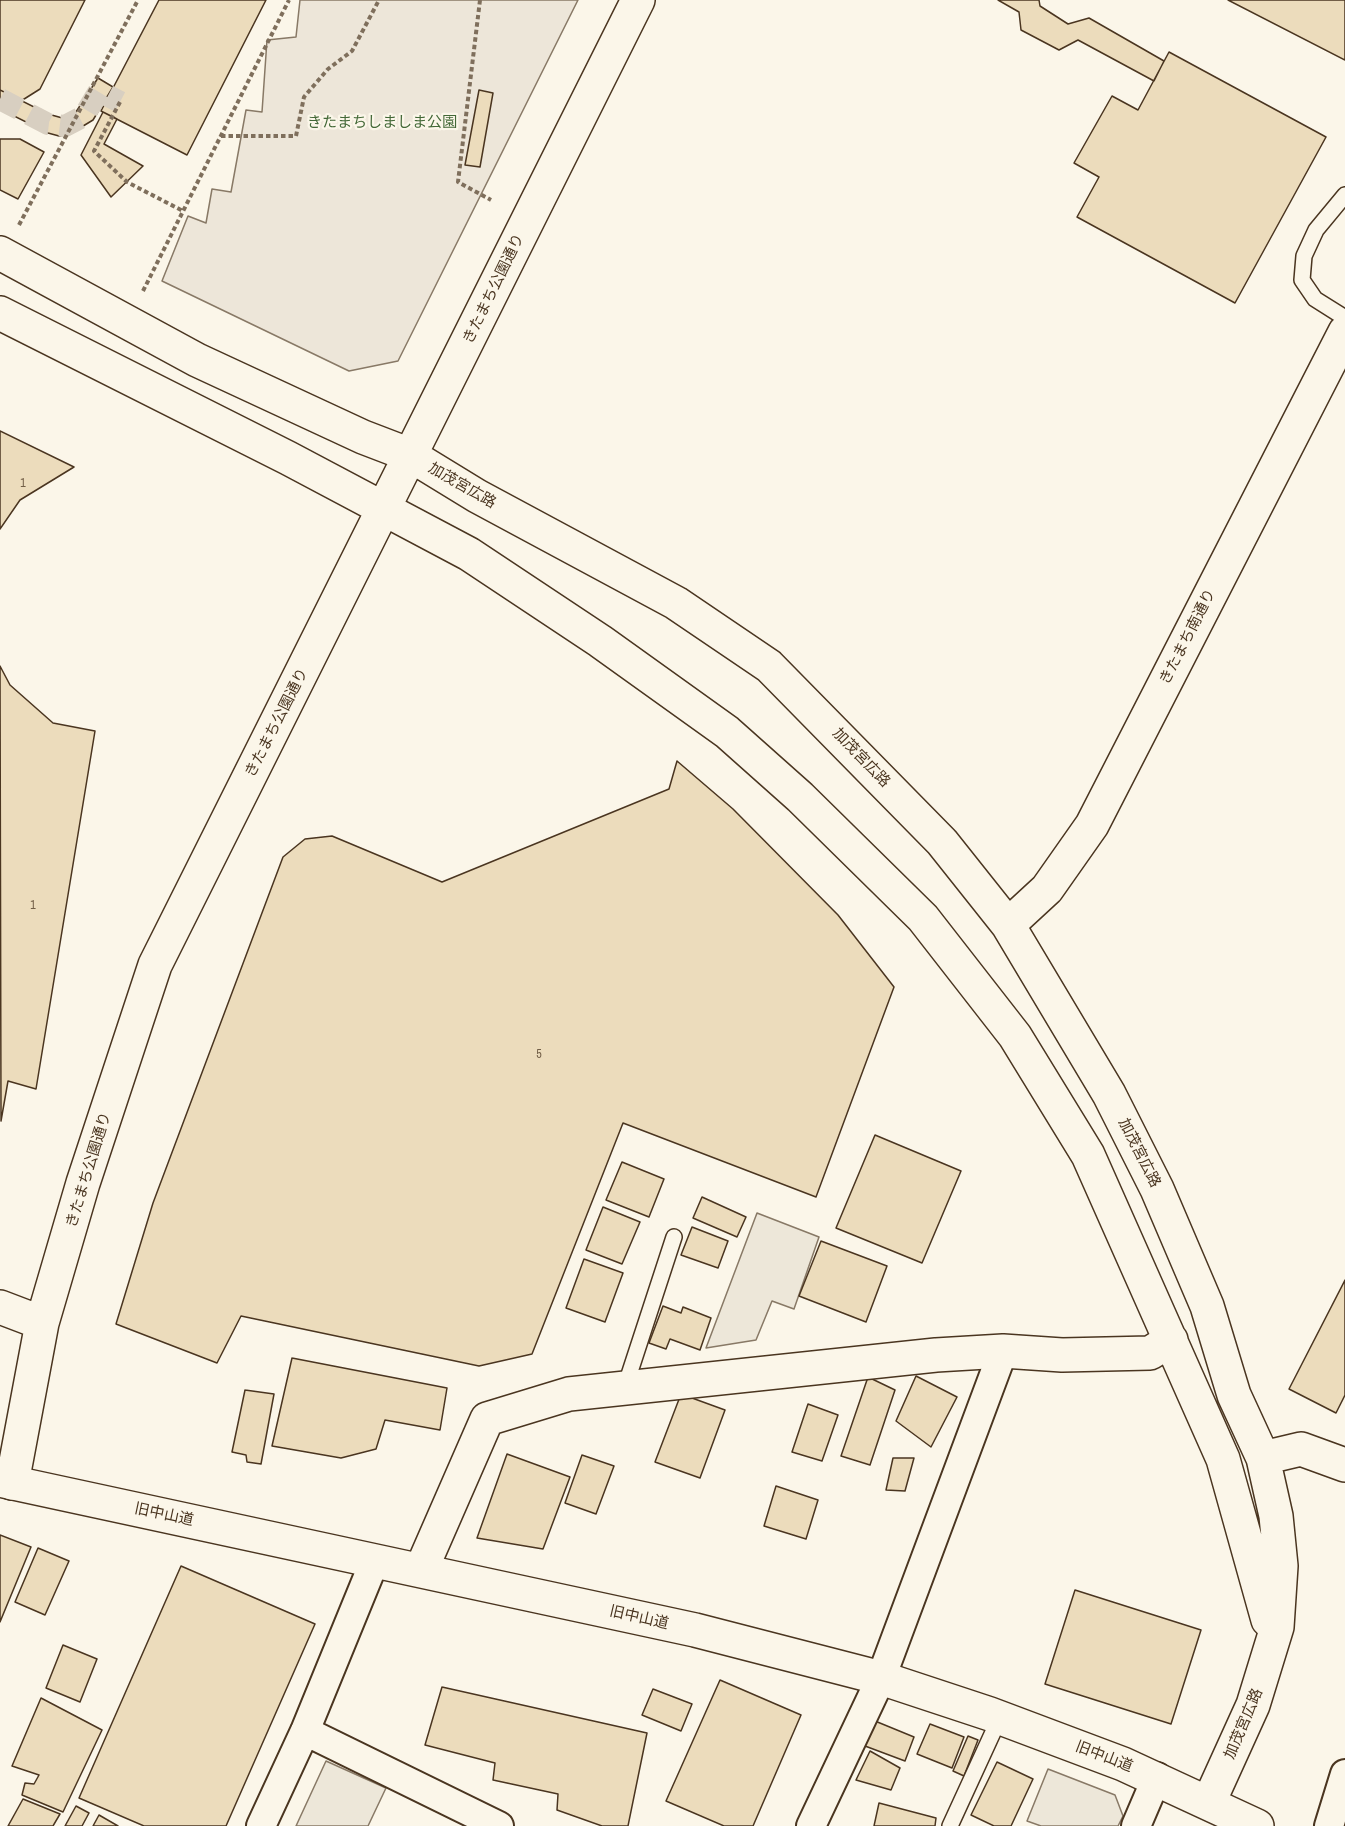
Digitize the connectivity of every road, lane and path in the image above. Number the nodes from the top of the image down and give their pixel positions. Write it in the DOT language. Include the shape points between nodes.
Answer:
graph roads {
  1 [pos="138,0"];
  2 [pos="289,0"];
  3 [pos="379,0"];
  4 [pos="480,0"];
  5 [pos="638,0"];
  6 [pos="120,102"];
  7 [pos="221,136"];
  8 [pos="1345,195"];
  9 [pos="491,200"];
  10 [pos="183,211"];
  11 [pos="19,226"];
  12 [pos="0,253"];
  13 [pos="143,291"];
  14 [pos="0,313"];
  15 [pos="1345,318"];
  16 [pos="1345,332"];
  17 [pos="410,456"];
  18 [pos="384,510"];
  19 [pos="1008,925"];
  20 [pos="674,1237"];
  21 [pos="0,1307"];
  22 [pos="42,1323"];
  23 [pos="1171,1340"];
  24 [pos="1003,1351"];
  25 [pos="625,1387"];
  26 [pos="1263,1458"];
  27 [pos="1345,1465"];
  28 [pos="6,1481"];
  29 [pos="375,1560"];
  30 [pos="421,1570"];
  31 [pos="1273,1645"];
  32 [pos="881,1678"];
  33 [pos="1000,1717"];
  34 [pos="305,1731"];
  35 [pos="1345,1774"];
  36 [pos="1156,1777"];
  37 [pos="1209,1802"];
  38 [pos="261,1826"];
  39 [pos="499,1826"];
  40 [pos="811,1826"];
  41 [pos="950,1826"];
  42 [pos="1136,1826"];
  43 [pos="1257,1826"];
  44 [pos="1329,1826"];
  1 -- 11 [label="path"];
  2 -- 7 [label="path"];
  3 -- 7 [label="path" via="352,51 327,69 304,97 296,136"];
  4 -- 9 [label="path" via="458,182"];
  5 -- 17 [label="street, きたまち公園通り"];
  6 -- 10 [label="path" via="94,151 127,182"];
  7 -- 10 [label="path"];
  8 -- 15 [label="lane" via="1316,230 1304,256 1302,280 1315,299"];
  10 -- 13 [label="path"];
  12 -- 17 [label="street, 加茂宮広路" via="197,360"];
  14 -- 18 [label="street"];
  16 -- 19 [label="street, きたまち南通り" via="1092,825 1047,889"];
  17 -- 18 [label="street, きたまち公園通り"];
  17 -- 19 [label="street, 加茂宮広路" via="676,603 769,666 942,842"];
  18 -- 22 [label="street, きたまち公園通り" via="155,965 83,1183"];
  18 -- 23 [label="street" via="469,554 728,732 923,918 1015,1036 1088,1155"];
  19 -- 26 [label="street, 加茂宮広路" via="1109,1094 1157,1189 1207,1306 1234,1395"];
  20 -- 25 [label="lane"];
  21 -- 22 [label="street"];
  22 -- 28 [label="street, きたまち公園通り"];
  23 -- 24 [label="street" via="1150,1353 1062,1355"];
  23 -- 31 [label="street" via="1223,1459 1264,1599"];
  24 -- 25 [label="street"];
  24 -- 32 [label="street"];
  25 -- 30 [label="street" via="569,1394 488,1419"];
  26 -- 27 [label="street" via="1301,1449"];
  26 -- 31 [label="street, 加茂宮広路" via="1276,1516 1281,1566"];
  28 -- 29 [label="street, 旧中山道"];
  29 -- 30 [label="street, 旧中山道"];
  29 -- 34 [label="street"];
  30 -- 32 [label="street, 旧中山道" via="695,1630"];
  31 -- 37 [label="street, 加茂宮広路" via="1239,1739"];
  32 -- 33 [label="street, 旧中山道"];
  32 -- 40 [label="street"];
  33 -- 36 [label="street, 旧中山道"];
  33 -- 41 [label="lane"];
  34 -- 38 [label="street"];
  34 -- 39 [label="street"];
  35 -- 44 [label="street"];
  36 -- 37 [label="street, 旧中山道"];
  36 -- 42 [label="street"];
  37 -- 43 [label="street, 旧中山道"];
}
